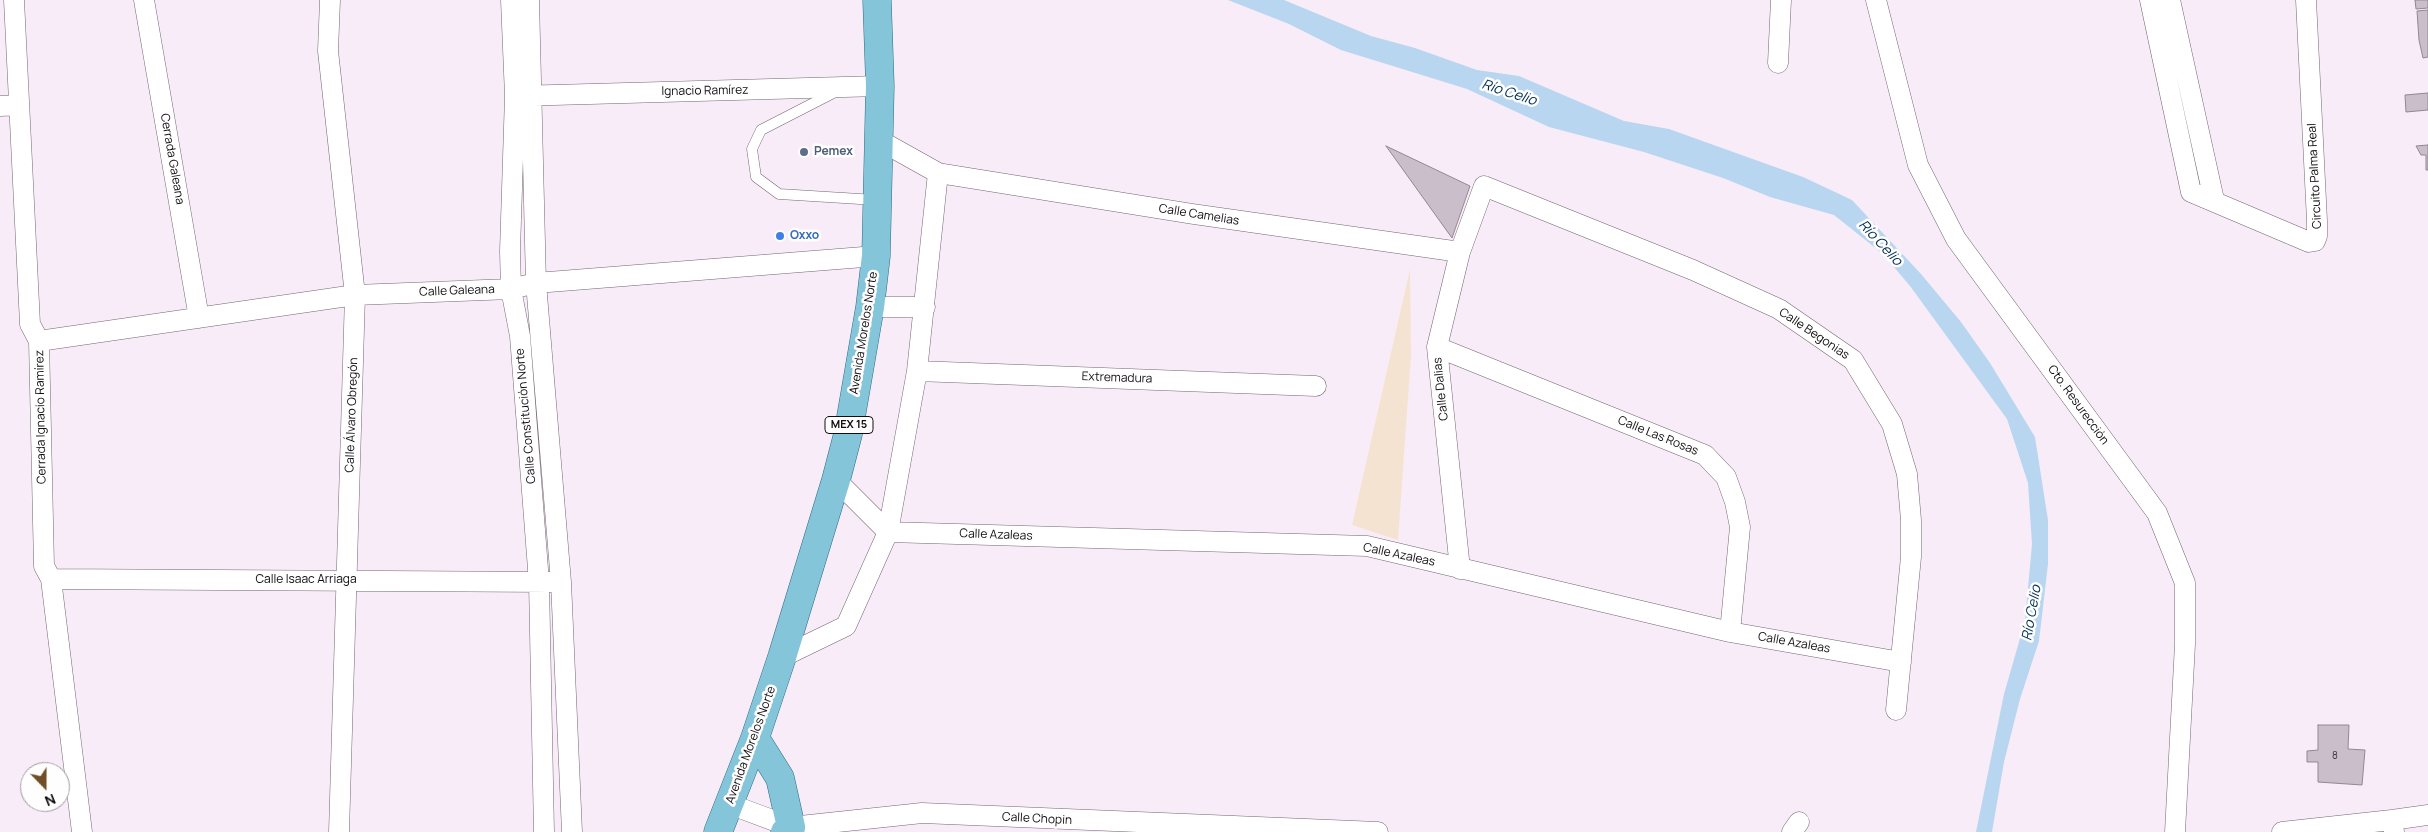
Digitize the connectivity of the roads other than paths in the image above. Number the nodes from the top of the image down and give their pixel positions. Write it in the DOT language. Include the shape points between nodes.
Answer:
graph roads {
  1 [pos="14,0"];
  2 [pos="144,0"];
  3 [pos="330,0"];
  4 [pos="511,0"];
  5 [pos="529,0"];
  6 [pos="877,0"];
  7 [pos="1781,0"];
  8 [pos="1876,0"];
  9 [pos="2150,0"];
  10 [pos="2170,0"];
  11 [pos="2306,0"];
  12 [pos="1778,63"];
  13 [pos="880,86"];
  14 [pos="842,88"];
  15 [pos="523,96"];
  16 [pos="10,105"];
  17 [pos="879,140"];
  18 [pos="938,173"];
  19 [pos="1484,186"];
  20 [pos="878,200"];
  21 [pos="2214,200"];
  22 [pos="1460,252"];
  23 [pos="876,256"];
  24 [pos="536,283"];
  25 [pos="512,289"];
  26 [pos="355,295"];
  27 [pos="870,307"];
  28 [pos="925,307"];
  29 [pos="199,318"];
  30 [pos="39,341"];
  31 [pos="1437,347"];
  32 [pos="917,371"];
  33 [pos="1316,386"];
  34 [pos="836,480"];
  35 [pos="888,532"];
  36 [pos="1460,569"];
  37 [pos="52,579"];
  38 [pos="347,581"];
  39 [pos="539,582"];
  40 [pos="561,582"];
  41 [pos="1730,632"];
  42 [pos="782,657"];
  43 [pos="1901,662"];
  44 [pos="1896,710"];
  45 [pos="755,738"];
  46 [pos="729,804"];
  47 [pos="2428,815"];
  48 [pos="922,823"];
  49 [pos="2393,826"];
  50 [pos="1097,827"];
  51 [pos="782,830"];
  52 [pos="1373,831"];
  53 [pos="82,832"];
  54 [pos="339,832"];
  55 [pos="544,832"];
  56 [pos="572,832"];
  57 [pos="718,832"];
  58 [pos="2176,832"];
  59 [pos="2282,832"];
  1 -- 16 [label="street, Cerrada Ignacio Ramírez"];
  2 -- 29 [label="street, Cerrada Galeana"];
  3 -- 26 [label="street, Calle Álvaro Obregón" via="328,51"];
  4 -- 15 [label="street, Calle Constitución Norte"];
  5 -- 15 [label="street, Calle Constitución Norte"];
  6 -- 13 [label="main road, Avenida Morelos Norte / MEX 15"];
  7 -- 12 [label="street"];
  8 -- 58 [label="street, Cto. Resurección" via="1918,165 1956,239 2157,512 2185,583 2186,644"];
  9 -- 21 [label="street, Circuito Palma Real" via="2191,192"];
  10 -- 21 [label="street"];
  11 -- 21 [label="street, Circuito Palma Real" via="2317,236 2309,242"];
  13 -- 14 [label="street, Ignacio Ramírez"];
  13 -- 17 [label="main road, Avenida Morelos Norte / MEX 15"];
  14 -- 15 [label="street, Ignacio Ramírez"];
  14 -- 20 [label="lane" via="761,130 752,149 756,177 779,194"];
  15 -- 24 [label="street, Calle Constitución Norte"];
  15 -- 25 [label="street, Calle Constitución Norte" via="510,251"];
  16 -- 30 [label="street, Cerrada Ignacio Ramírez" via="30,324"];
  17 -- 18 [label="street"];
  17 -- 20 [label="main road, Avenida Morelos Norte / MEX 15"];
  18 -- 22 [label="street, Calle Camelias" via="1203,216"];
  18 -- 28 [label="street"];
  19 -- 22 [label="street, Calle Dalias"];
  19 -- 43 [label="street, Calle Begonias" via="1693,270 1779,309 1853,360 1892,424 1907,474 1910,557"];
  20 -- 23 [label="main road, Avenida Morelos Norte / MEX 15"];
  22 -- 31 [label="street, Calle Dalias"];
  23 -- 24 [label="street, Calle Galeana"];
  23 -- 27 [label="main road, Avenida Morelos Norte / MEX 15"];
  24 -- 25 [label="street, Calle Galeana"];
  24 -- 40 [label="street, Calle Constitución Norte"];
  25 -- 26 [label="street, Calle Galeana"];
  25 -- 39 [label="street, Calle Constitución Norte" via="520,336"];
  26 -- 29 [label="street, Calle Galeana"];
  26 -- 38 [label="street, Calle Álvaro Obregón"];
  27 -- 28 [label="street"];
  27 -- 34 [label="main road, Avenida Morelos Norte / MEX 15" via="848,434"];
  28 -- 32 [label="street"];
  29 -- 30 [label="street, Calle Galeana"];
  30 -- 37 [label="street, Cerrada Ignacio Ramírez" via="44,566"];
  31 -- 36 [label="street, Calle Dalias"];
  31 -- 41 [label="street, Calle Las Rosas" via="1705,455 1726,477 1740,527"];
  32 -- 33 [label="street, Extremadura"];
  32 -- 35 [label="street"];
  34 -- 35 [label="street"];
  34 -- 42 [label="main road, Avenida Morelos Norte / MEX 15"];
  35 -- 36 [label="street, Calle Azaleas" via="1367,546"];
  35 -- 42 [label="street" via="846,626"];
  36 -- 41 [label="street, Calle Azaleas"];
  37 -- 38 [label="street, Calle Isaac Arriaga"];
  37 -- 53 [label="street, Cerrada Ignacio Ramírez"];
  38 -- 39 [label="street, Calle Isaac Arriaga"];
  38 -- 54 [label="street, Calle Álvaro Obregón"];
  39 -- 40 [label="street, Calle Isaac Arriaga"];
  39 -- 55 [label="street, Calle Constitución Norte"];
  40 -- 56 [label="street, Calle Constitución Norte"];
  41 -- 43 [label="street, Calle Azaleas"];
  42 -- 45 [label="main road, Avenida Morelos Norte / MEX 15"];
  43 -- 44 [label="street, Calle Begonias"];
  45 -- 46 [label="main road, Avenida Morelos Norte / MEX 15"];
  45 -- 51 [label="main road" via="780,778"];
  46 -- 51 [label="street, Calle Chopin"];
  46 -- 57 [label="main road, Avenida Morelos Norte / MEX 15"];
  47 -- 49 [label="street"];
  48 -- 50 [label="street, Calle Chopin"];
  48 -- 51 [label="street, Calle Chopin"];
  49 -- 59 [label="street"];
  50 -- 52 [label="street, Calle Chopin"];
}
